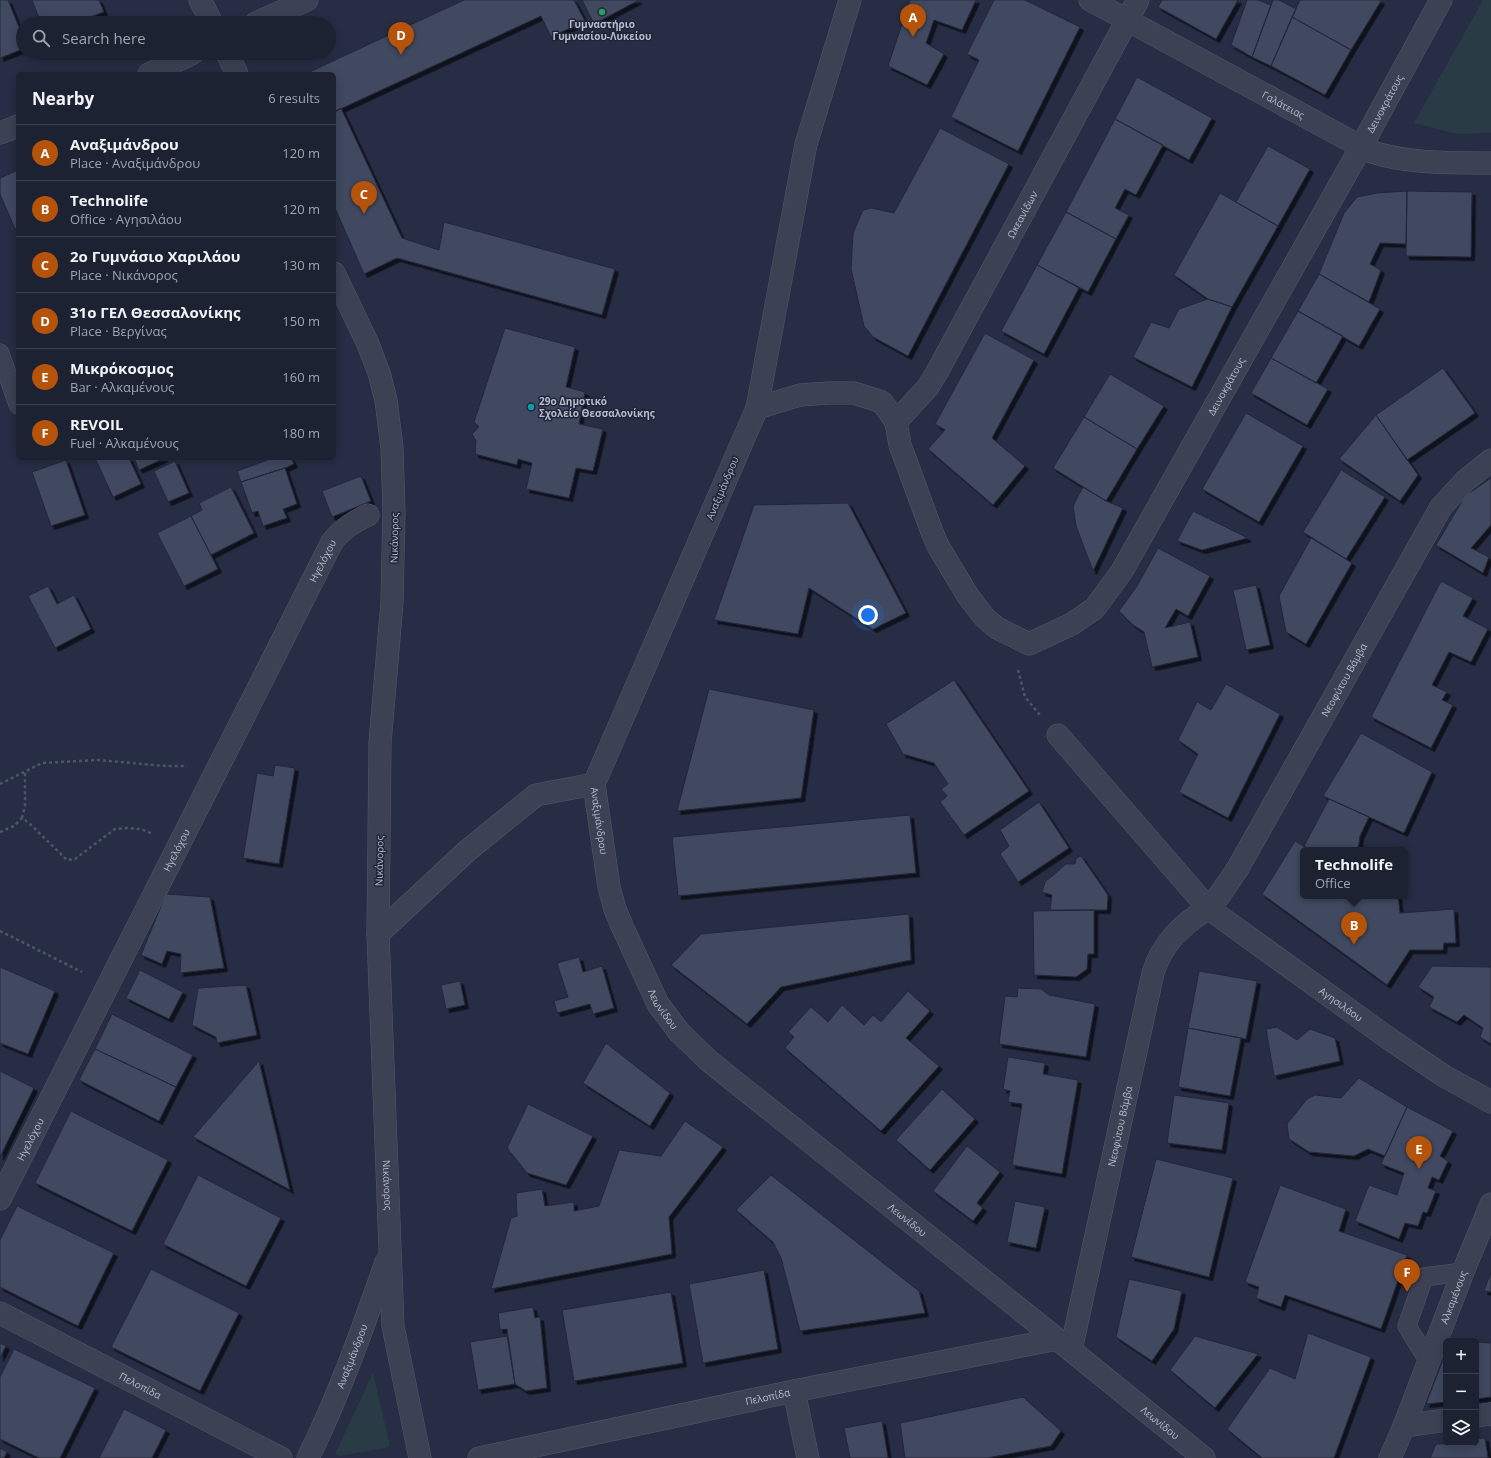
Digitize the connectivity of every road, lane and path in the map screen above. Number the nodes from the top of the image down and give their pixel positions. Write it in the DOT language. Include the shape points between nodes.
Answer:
graph roads {
  1 [pos="200,0"];
  2 [pos="307,0"];
  3 [pos="850,0"];
  4 [pos="1090,0"];
  5 [pos="1138,0"];
  6 [pos="1441,0"];
  7 [pos="208,16"];
  8 [pos="272,16"];
  9 [pos="1127,20"];
  10 [pos="178,60"];
  11 [pos="230,60"];
  12 [pos="153,72"];
  13 [pos="236,72"];
  14 [pos="16,127"];
  15 [pos="0,133"];
  16 [pos="1361,147"];
  17 [pos="1491,163"];
  18 [pos="336,277"];
  19 [pos="0,353"];
  20 [pos="16,399"];
  21 [pos="757,408"];
  22 [pos="896,422"];
  23 [pos="1491,460"];
  24 [pos="368,515"];
  25 [pos="1030,644"];
  26 [pos="1058,735"];
  27 [pos="219,765"];
  28 [pos="25,772"];
  29 [pos="0,784"];
  30 [pos="594,784"];
  31 [pos="22,818"];
  32 [pos="0,832"];
  33 [pos="175,852"];
  34 [pos="1201,912"];
  35 [pos="0,930"];
  36 [pos="378,934"];
  37 [pos="637,960"];
  38 [pos="108,985"];
  39 [pos="1491,1102"];
  40 [pos="0,1199"];
  41 [pos="1491,1204"];
  42 [pos="390,1251"];
  43 [pos="1462,1272"];
  44 [pos="0,1313"];
  45 [pos="1064,1345"];
  46 [pos="1429,1362"];
  47 [pos="794,1391"];
  48 [pos="1491,1414"];
  49 [pos="1479,1416"];
  50 [pos="1443,1420"];
  51 [pos="1404,1426"];
  52 [pos="281,1458"];
  53 [pos="308,1458"];
  54 [pos="420,1458"];
  55 [pos="479,1458"];
  56 [pos="808,1458"];
  57 [pos="1204,1458"];
  58 [pos="1390,1458"];
  1 -- 7 [label="street"];
  2 -- 8 [label="street"];
  3 -- 21 [label="street, Αναξιμάνδρου" via="806,144"];
  4 -- 9 [label="street, Γαλάτειας"];
  5 -- 9 [label="street, Ωκεανίδων"];
  6 -- 16 [label="street, Δεινοκράτους"];
  9 -- 16 [label="street, Γαλάτειας"];
  9 -- 22 [label="street, Ωκεανίδων" via="936,374 928,387"];
  10 -- 12 [label="street"];
  11 -- 13 [label="street"];
  14 -- 15 [label="street"];
  16 -- 17 [label="street, Γαλάτειας" via="1388,157"];
  16 -- 25 [label="street, Δεινοκράτους" via="1122,571 1095,608 1072,624"];
  18 -- 36 [label="street, Νικάνορος" via="368,344 384,388 392,448 392,602 380,743"];
  19 -- 20 [label="lane"];
  21 -- 22 [label="street" via="800,395 854,393 882,402"];
  21 -- 30 [label="street, Αναξιμάνδρου"];
  22 -- 25 [label="street" via="900,445 932,532 968,596 985,618 997,628"];
  23 -- 34 [label="street, Νεοφύτου Βάμβα" via="1465,481 1441,507 1238,868 1219,896"];
  24 -- 27 [label="street, Ηγελόχου" via="350,524 332,542"];
  25 -- 26 [label="path" via="1019,656 1017,668 1025,697"];
  26 -- 34 [label="street, Αγησιλάου"];
  27 -- 28 [label="path" via="165,766 98,760 42,763"];
  27 -- 33 [label="street, Ηγελόχου"];
  28 -- 29 [label="path"];
  28 -- 31 [label="path" via="25,806"];
  30 -- 36 [label="street" via="536,796 467,851"];
  30 -- 37 [label="street, Αναξιμάνδρου" via="609,887 615,909"];
  31 -- 32 [label="path" via="14,826"];
  31 -- 33 [label="path" via="67,860 75,859 115,829 127,828 141,829 155,835"];
  33 -- 38 [label="street, Ηγελόχου"];
  34 -- 39 [label="street, Αγησιλάου" via="1444,1076"];
  34 -- 45 [label="street, Νεοφύτου Βάμβα" via="1164,947 1153,973"];
  35 -- 38 [label="path"];
  36 -- 42 [label="street, Νικάνορος"];
  37 -- 45 [label="street, Λεωνίδου" via="667,1018 709,1061"];
  38 -- 40 [label="street, Ηγελόχου"];
  41 -- 43 [label="street, Αλκαμένους"];
  42 -- 53 [label="street, Αναξιμάνδρου" via="363,1328"];
  42 -- 54 [label="street, Νικάνορος" via="393,1326"];
  43 -- 46 [label="street, Αλκαμένους"];
  43 -- 46 [label="lane" via="1424,1277 1406,1326"];
  44 -- 52 [label="street, Πελοπίδα"];
  45 -- 47 [label="street, Πελοπίδα"];
  45 -- 57 [label="street, Λεωνίδου"];
  46 -- 51 [label="street, Αλκαμένους"];
  47 -- 55 [label="street, Πελοπίδα"];
  47 -- 56 [label="street"];
  48 -- 49 [label="street"];
  50 -- 51 [label="street"];
  51 -- 58 [label="street, Αλκαμένους"];
}
